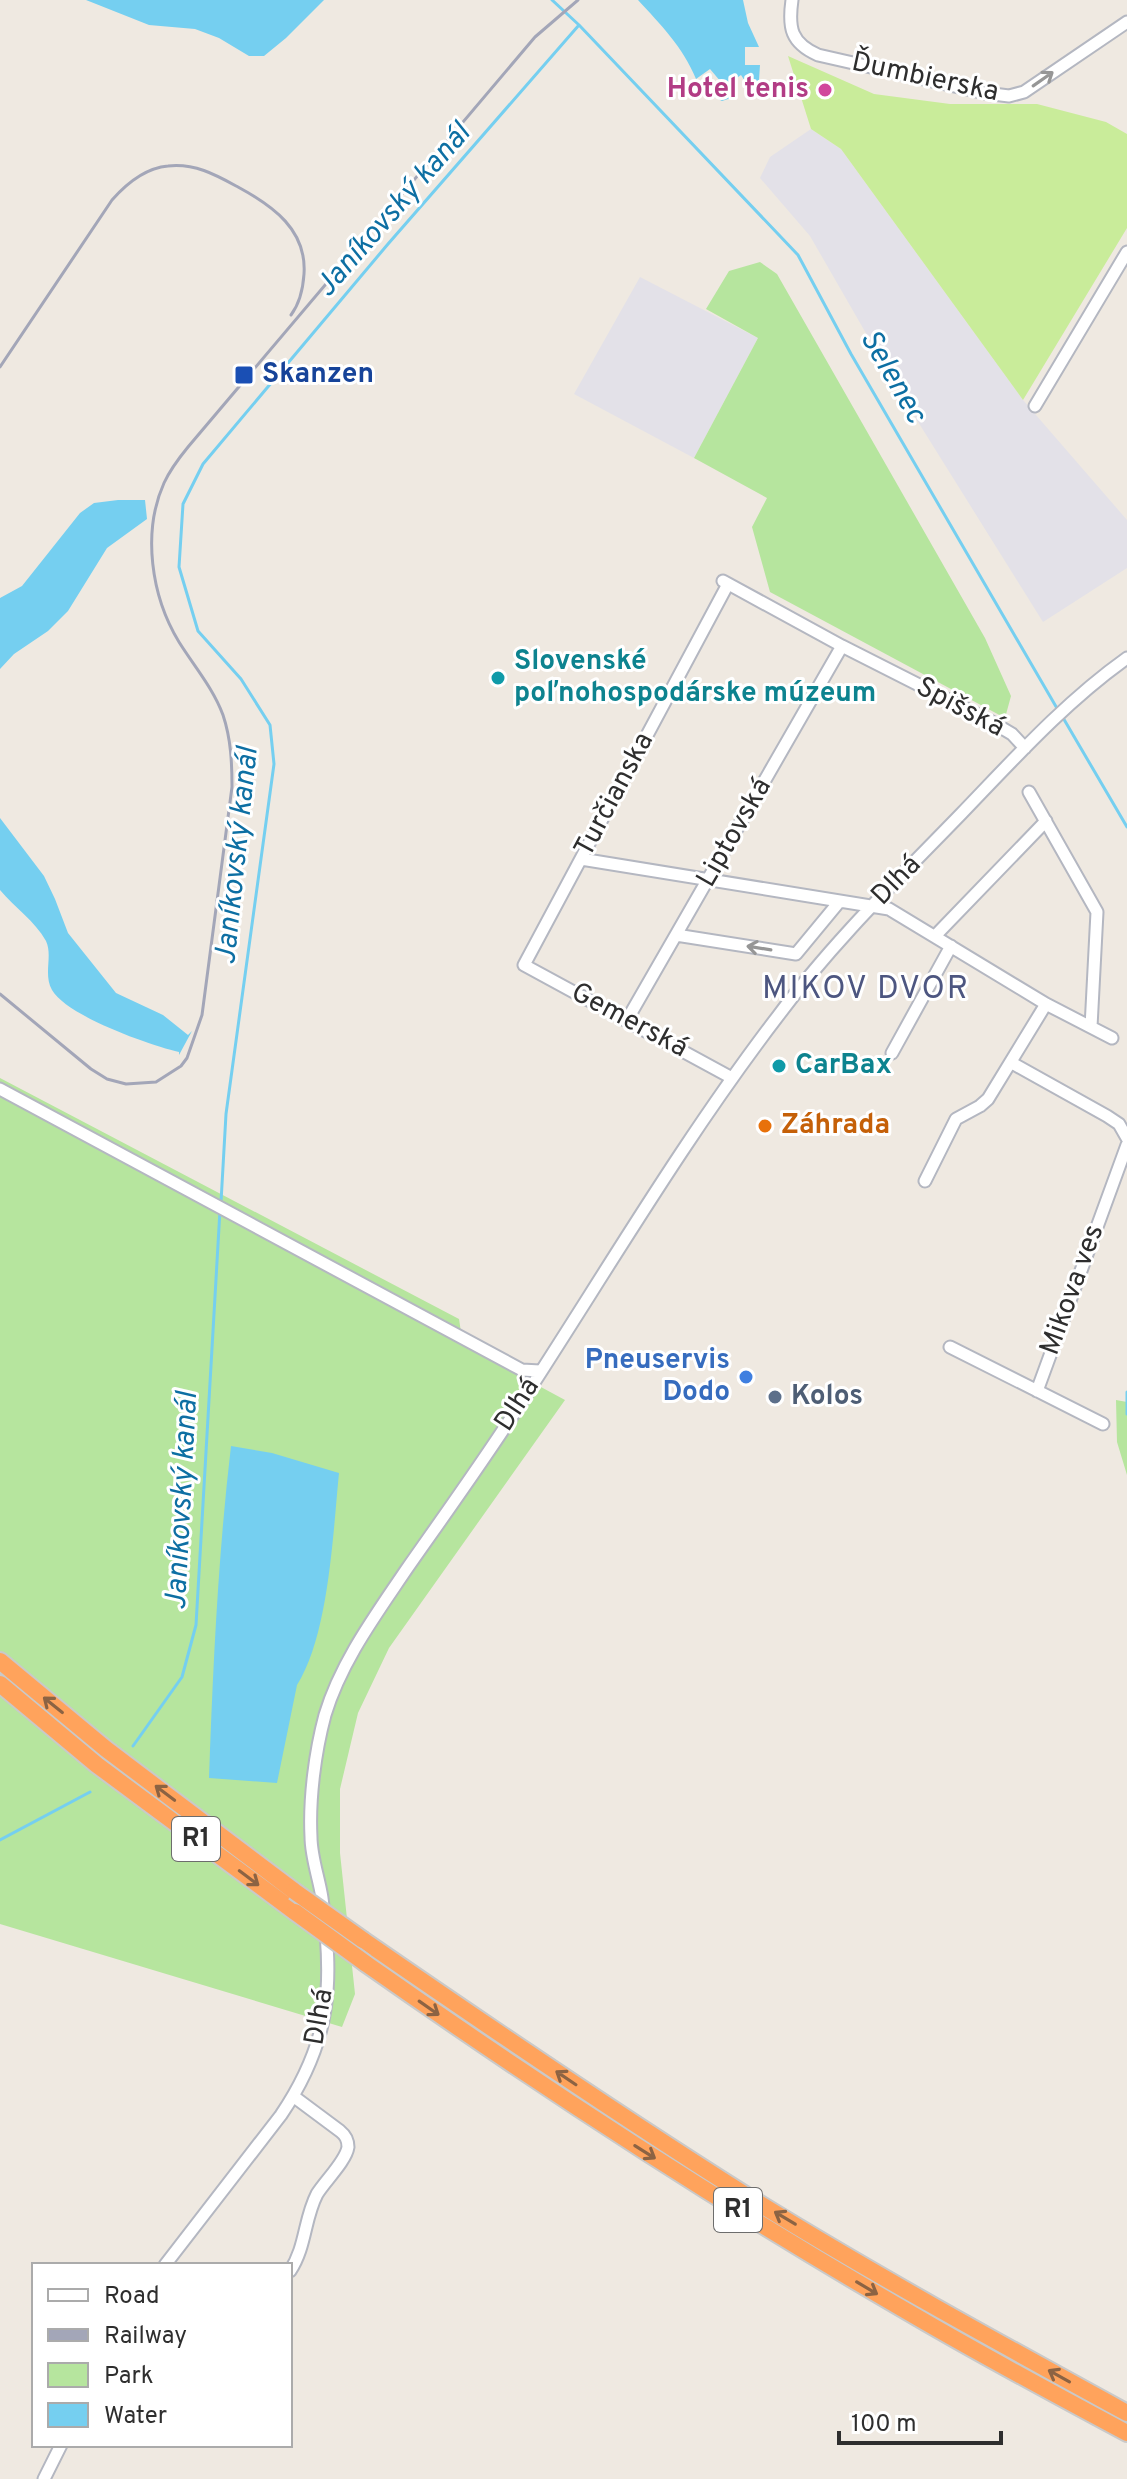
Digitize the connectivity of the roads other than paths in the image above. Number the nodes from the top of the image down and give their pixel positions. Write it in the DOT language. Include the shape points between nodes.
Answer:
graph roads {
  1 [pos="792,0"];
  2 [pos="1127,22"];
  3 [pos="1127,252"];
  4 [pos="1035,406"];
  5 [pos="725,582"];
  6 [pos="842,646"];
  7 [pos="1127,658"];
  8 [pos="1025,748"];
  9 [pos="1029,792"];
  10 [pos="1046,821"];
  11 [pos="581,859"];
  12 [pos="707,880"];
  13 [pos="839,902"];
  14 [pos="871,907"];
  15 [pos="676,935"];
  16 [pos="935,936"];
  17 [pos="951,946"];
  18 [pos="524,965"];
  19 [pos="1046,1004"];
  20 [pos="627,1020"];
  21 [pos="1091,1027"];
  22 [pos="1112,1038"];
  23 [pos="892,1053"];
  24 [pos="1012,1063"];
  25 [pos="732,1078"];
  26 [pos="0,1089"];
  27 [pos="1127,1138"];
  28 [pos="1127,1145"];
  29 [pos="925,1181"];
  30 [pos="950,1347"];
  31 [pos="540,1371"];
  32 [pos="1037,1391"];
  33 [pos="1103,1424"];
  34 [pos="0,1661"];
  35 [pos="0,1684"];
  36 [pos="293,2096"];
  37 [pos="167,2263"];
  38 [pos="292,2267"];
  39 [pos="1127,2413"];
  40 [pos="1127,2433"];
  41 [pos="60,2447"];
  42 [pos="44,2479"];
  1 -- 2 [label="street, Ďumbierska, one-way" via="793,35 804,49 1009,96 1024,92"];
  3 -- 4 [label="street"];
  5 -- 6 [label="street, Spišská"];
  5 -- 11 [label="street, Turčianska"];
  6 -- 8 [label="street, Spišská" via="998,726"];
  6 -- 12 [label="street, Liptovská"];
  7 -- 8 [label="street, Dlhá"];
  8 -- 14 [label="street, Dlhá"];
  9 -- 10 [label="street"];
  10 -- 16 [label="street"];
  10 -- 21 [label="street" via="1097,912"];
  11 -- 12 [label="street"];
  11 -- 18 [label="street, Turčianska"];
  12 -- 13 [label="street"];
  12 -- 15 [label="street, Liptovská"];
  13 -- 14 [label="street"];
  13 -- 15 [label="street, one-way" via="796,954"];
  14 -- 16 [label="street" via="889,909"];
  14 -- 25 [label="street, Dlhá" via="780,1012"];
  15 -- 20 [label="street, Liptovská"];
  16 -- 17 [label="street"];
  17 -- 19 [label="street"];
  17 -- 23 [label="street"];
  18 -- 20 [label="street, Gemerská"];
  19 -- 21 [label="street"];
  19 -- 24 [label="street"];
  20 -- 25 [label="street, Gemerská"];
  21 -- 22 [label="street"];
  24 -- 27 [label="street" via="1119,1124"];
  24 -- 29 [label="street" via="988,1099 956,1119"];
  25 -- 31 [label="street, Dlhá"];
  26 -- 31 [label="street" via="522,1370"];
  28 -- 32 [label="street, Mikova ves"];
  30 -- 32 [label="street, Mikova ves"];
  31 -- 36 [label="street, Dlhá" via="375,1616 341,1671 325,1716 315,1763 311,1839 329,1950 326,2010 313,2059"];
  32 -- 33 [label="street, Mikova ves"];
  39 -- 34 [label="highway, R1, one-way, bridge" via="749,2197 605,2104 294,1891"];
  35 -- 40 [label="highway, R1, one-way, bridge" via="97,1765 496,2054 917,2318"];
  36 -- 37 [label="street, Dlhá"];
  36 -- 38 [label="street" via="340,2131 348,2144 314,2201"];
  41 -- 42 [label="street"];
}
